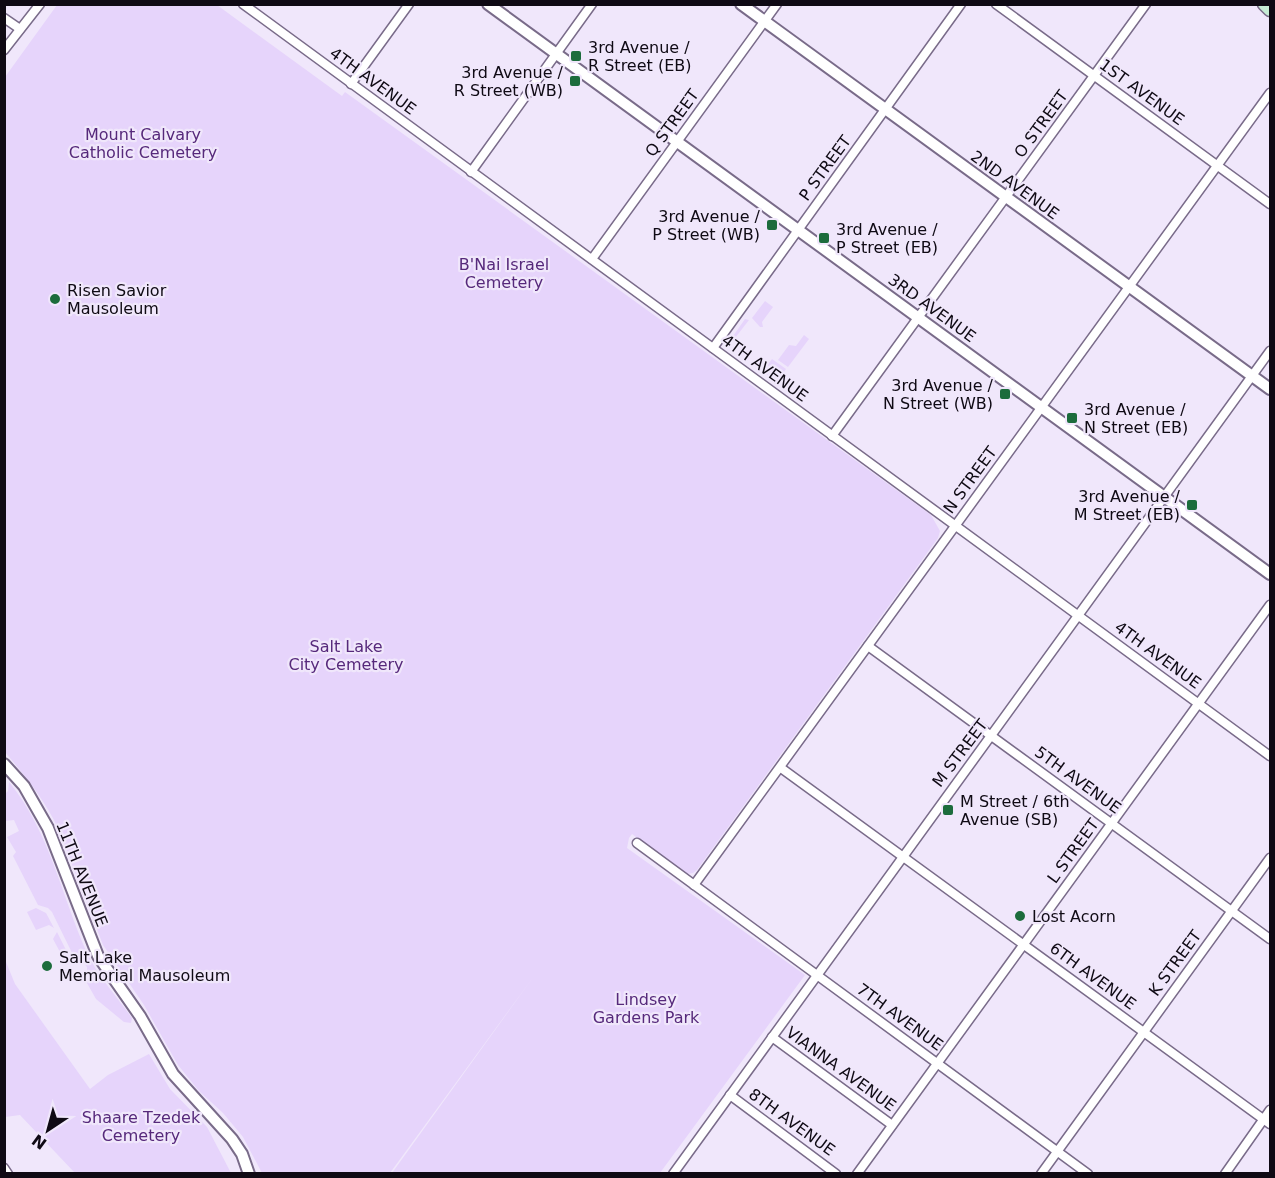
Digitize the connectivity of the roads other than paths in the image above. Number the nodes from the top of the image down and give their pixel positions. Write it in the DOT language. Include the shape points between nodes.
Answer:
graph roads {
  1 [pos="40,4"];
  2 [pos="243,4"];
  3 [pos="409,4"];
  4 [pos="488,4"];
  5 [pos="592,4"];
  6 [pos="741,4"];
  7 [pos="777,4"];
  8 [pos="962,4"];
  9 [pos="996,4"];
  10 [pos="1146,4"];
  11 [pos="1263,4"];
  12 [pos="1270,10"];
  13 [pos="4,18"];
  14 [pos="765,21"];
  15 [pos="20,29"];
  16 [pos="4,50"];
  17 [pos="556,54"];
  18 [pos="1094,76"];
  19 [pos="351,84"];
  20 [pos="1270,93"];
  21 [pos="886,109"];
  22 [pos="677,142"];
  23 [pos="1218,166"];
  24 [pos="471,171"];
  25 [pos="1006,197"];
  26 [pos="1270,204"];
  27 [pos="798,230"];
  28 [pos="592,259"];
  29 [pos="1130,287"];
  30 [pos="919,317"];
  31 [pos="712,348"];
  32 [pos="1270,351"];
  33 [pos="1252,376"];
  34 [pos="1270,389"];
  35 [pos="1042,407"];
  36 [pos="832,436"];
  37 [pos="1165,496"];
  38 [pos="955,526"];
  39 [pos="1270,574"];
  40 [pos="1270,604"];
  41 [pos="1079,616"];
  42 [pos="868,646"];
  43 [pos="1199,704"];
  44 [pos="991,736"];
  45 [pos="1270,756"];
  46 [pos="4,764"];
  47 [pos="781,768"];
  48 [pos="1112,823"];
  49 [pos="637,843"];
  50 [pos="903,856"];
  51 [pos="1270,858"];
  52 [pos="694,885"];
  53 [pos="1232,911"];
  54 [pos="1270,939"];
  55 [pos="1024,944"];
  56 [pos="816,975"];
  57 [pos="1144,1031"];
  58 [pos="772,1037"];
  59 [pos="938,1063"];
  60 [pos="730,1095"];
  61 [pos="1270,1110"];
  62 [pos="1267,1122"];
  63 [pos="892,1125"];
  64 [pos="1058,1151"];
  65 [pos="4,1168"];
  66 [pos="8,1173"];
  67 [pos="249,1173"];
  68 [pos="673,1173"];
  69 [pos="836,1173"];
  70 [pos="857,1173"];
  71 [pos="1041,1173"];
  72 [pos="1088,1173"];
  73 [pos="1225,1173"];
  1 -- 15 [label="street"];
  2 -- 19 [label="street, 4TH AVENUE"];
  3 -- 19 [label="street"];
  4 -- 17 [label="street, 3RD AVENUE"];
  5 -- 17 [label="street"];
  6 -- 14 [label="street, 2ND AVENUE"];
  7 -- 14 [label="street, Q STREET"];
  8 -- 21 [label="street, P STREET"];
  9 -- 18 [label="street, 1ST AVENUE"];
  10 -- 18 [label="street, O STREET"];
  11 -- 12 [label="main road"];
  13 -- 15 [label="street"];
  14 -- 21 [label="street, 2ND AVENUE"];
  14 -- 22 [label="street, Q STREET"];
  15 -- 16 [label="street"];
  17 -- 22 [label="street, 3RD AVENUE"];
  17 -- 24 [label="street"];
  18 -- 23 [label="street, 1ST AVENUE"];
  18 -- 25 [label="street, O STREET"];
  19 -- 24 [label="street, 4TH AVENUE"];
  20 -- 23 [label="street, N STREET"];
  21 -- 25 [label="street, 2ND AVENUE"];
  21 -- 27 [label="street, P STREET"];
  22 -- 27 [label="street, 3RD AVENUE"];
  22 -- 28 [label="street, Q STREET"];
  23 -- 26 [label="street, 1ST AVENUE"];
  23 -- 29 [label="street, N STREET"];
  24 -- 28 [label="street, 4TH AVENUE"];
  25 -- 29 [label="street, 2ND AVENUE"];
  25 -- 30 [label="street, O STREET"];
  27 -- 30 [label="street, 3RD AVENUE"];
  27 -- 31 [label="street, P STREET"];
  28 -- 31 [label="street, 4TH AVENUE"];
  29 -- 33 [label="street, 2ND AVENUE"];
  29 -- 35 [label="street, N STREET"];
  30 -- 35 [label="street, 3RD AVENUE"];
  30 -- 36 [label="street, O STREET"];
  31 -- 36 [label="street, 4TH AVENUE"];
  32 -- 33 [label="street, M STREET"];
  33 -- 34 [label="street, 2ND AVENUE"];
  33 -- 37 [label="street, M STREET"];
  35 -- 37 [label="street, 3RD AVENUE"];
  35 -- 38 [label="street, N STREET"];
  36 -- 38 [label="street, 4TH AVENUE"];
  37 -- 39 [label="street, 3RD AVENUE"];
  37 -- 41 [label="street, M STREET"];
  38 -- 41 [label="street, 4TH AVENUE"];
  38 -- 42 [label="street, N STREET"];
  40 -- 43 [label="street, L STREET"];
  41 -- 43 [label="street, 4TH AVENUE"];
  41 -- 44 [label="street, M STREET"];
  42 -- 44 [label="street, 5TH AVENUE"];
  42 -- 47 [label="street, N STREET"];
  43 -- 45 [label="street, 4TH AVENUE"];
  43 -- 48 [label="street, L STREET"];
  44 -- 48 [label="street, 5TH AVENUE"];
  44 -- 50 [label="street, M STREET"];
  46 -- 67 [label="street, 11TH AVENUE" via="24,786 43,818 98,956 140,1016 173,1074 232,1139"];
  47 -- 50 [label="street, 6TH AVENUE"];
  47 -- 52 [label="street, N STREET"];
  48 -- 53 [label="street, 5TH AVENUE"];
  48 -- 55 [label="street, L STREET"];
  49 -- 52 [label="street, 7TH AVENUE"];
  50 -- 55 [label="street, 6TH AVENUE"];
  50 -- 56 [label="street, M STREET"];
  51 -- 53 [label="street, K STREET"];
  52 -- 56 [label="street, 7TH AVENUE"];
  53 -- 54 [label="street, 5TH AVENUE"];
  53 -- 57 [label="street, K STREET"];
  55 -- 57 [label="street, 6TH AVENUE"];
  55 -- 59 [label="street, L STREET"];
  56 -- 58 [label="street, M STREET"];
  56 -- 59 [label="street, 7TH AVENUE"];
  57 -- 62 [label="street, 6TH AVENUE"];
  57 -- 64 [label="street, K STREET"];
  58 -- 60 [label="street, M STREET"];
  58 -- 63 [label="street, VIANNA AVENUE"];
  59 -- 63 [label="street, L STREET"];
  59 -- 64 [label="street, 7TH AVENUE"];
  60 -- 68 [label="street, M STREET"];
  60 -- 69 [label="street, 8TH AVENUE"];
  61 -- 62 [label="street"];
  62 -- 73 [label="street"];
  63 -- 70 [label="street, L STREET"];
  64 -- 71 [label="street, K STREET"];
  64 -- 72 [label="street, 7TH AVENUE"];
  65 -- 66 [label="street"];
}
